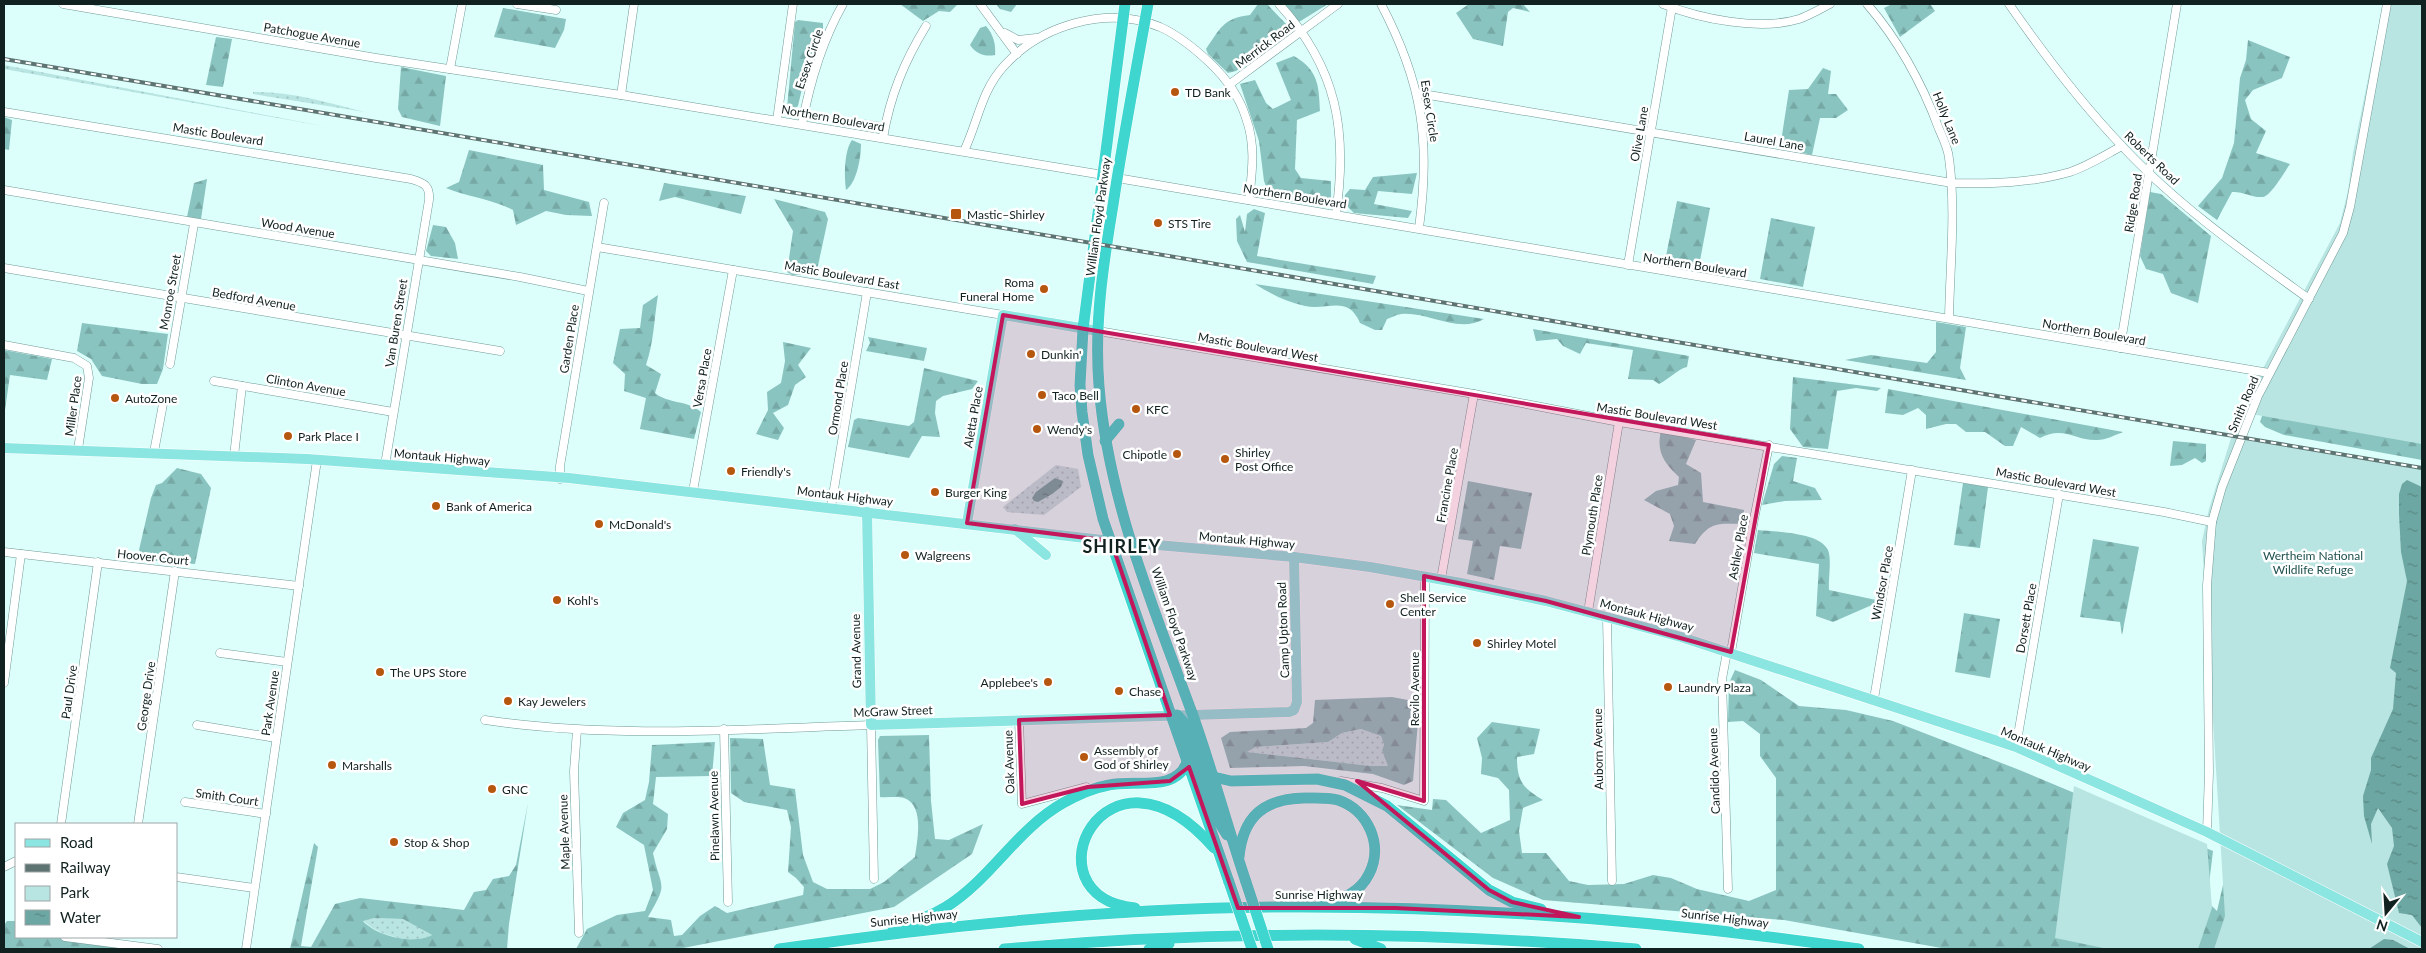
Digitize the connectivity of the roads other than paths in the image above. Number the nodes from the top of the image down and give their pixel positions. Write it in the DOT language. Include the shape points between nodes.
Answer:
graph roads {
  1 [pos="63,4"];
  2 [pos="462,4"];
  3 [pos="517,4"];
  4 [pos="634,4"];
  5 [pos="793,4"];
  6 [pos="843,4"];
  7 [pos="980,4"];
  8 [pos="1125,4"];
  9 [pos="1148,4"];
  10 [pos="1279,4"];
  11 [pos="1338,4"];
  12 [pos="1381,4"];
  13 [pos="1663,4"];
  14 [pos="1830,4"];
  15 [pos="1867,4"];
  16 [pos="2009,4"];
  17 [pos="2177,4"];
  18 [pos="2387,4"];
  19 [pos="1672,7"];
  20 [pos="556,10"];
  21 [pos="1123,18"];
  22 [pos="1144,22"];
  23 [pos="926,26"];
  24 [pos="999,29"];
  25 [pos="1302,31"];
  26 [pos="1039,38"];
  27 [pos="1018,54"];
  28 [pos="450,69"];
  29 [pos="1230,84"];
  30 [pos="558,86"];
  31 [pos="1417,93"];
  32 [pos="621,95"];
  33 [pos="4,112"];
  34 [pos="776,120"];
  35 [pos="802,124"];
  36 [pos="1650,131"];
  37 [pos="883,138"];
  38 [pos="2122,146"];
  39 [pos="964,152"];
  40 [pos="2149,173"];
  41 [pos="1103,175"];
  42 [pos="1117,178"];
  43 [pos="1952,183"];
  44 [pos="427,185"];
  45 [pos="4,190"];
  46 [pos="1249,200"];
  47 [pos="604,202"];
  48 [pos="1336,214"];
  49 [pos="194,224"];
  50 [pos="1419,228"];
  51 [pos="597,247"];
  52 [pos="418,260"];
  53 [pos="1628,265"];
  54 [pos="4,268"];
  55 [pos="733,270"];
  56 [pos="588,290"];
  57 [pos="866,292"];
  58 [pos="180,298"];
  59 [pos="2309,299"];
  60 [pos="1003,315"];
  61 [pos="1949,318"];
  62 [pos="1083,328"];
  63 [pos="1098,331"];
  64 [pos="406,336"];
  65 [pos="4,345"];
  66 [pos="2120,348"];
  67 [pos="500,351"];
  68 [pos="170,364"];
  69 [pos="2269,373"];
  70 [pos="214,381"];
  71 [pos="242,386"];
  72 [pos="1474,394"];
  73 [pos="163,404"];
  74 [pos="393,412"];
  75 [pos="1619,422"];
  76 [pos="1119,424"];
  77 [pos="1105,441"];
  78 [pos="1769,446"];
  79 [pos="4,448"];
  80 [pos="78,449"];
  81 [pos="154,452"];
  82 [pos="234,456"];
  83 [pos="317,460"];
  84 [pos="385,465"];
  85 [pos="1912,470"];
  86 [pos="560,479"];
  87 [pos="693,491"];
  88 [pos="2059,494"];
  89 [pos="831,507"];
  90 [pos="867,512"];
  91 [pos="2212,522"];
  92 [pos="967,523"];
  93 [pos="1014,529"];
  94 [pos="1110,541"];
  95 [pos="1131,543"];
  96 [pos="4,552"];
  97 [pos="22,554"];
  98 [pos="1046,555"];
  99 [pos="1294,557"];
  100 [pos="98,562"];
  101 [pos="175,571"];
  102 [pos="1425,576"];
  103 [pos="1441,579"];
  104 [pos="299,586"];
  105 [pos="1132,604"];
  106 [pos="1588,612"];
  107 [pos="1607,617"];
  108 [pos="1128,623"];
  109 [pos="1133,635"];
  110 [pos="1145,643"];
  111 [pos="1729,652"];
  112 [pos="220,653"];
  113 [pos="287,662"];
  114 [pos="4,683"];
  115 [pos="1874,699"];
  116 [pos="1297,702"];
  117 [pos="1174,715"];
  118 [pos="1193,715"];
  119 [pos="485,720"];
  120 [pos="1019,720"];
  121 [pos="871,725"];
  122 [pos="197,726"];
  123 [pos="724,729"];
  124 [pos="577,730"];
  125 [pos="276,738"];
  126 [pos="2016,747"];
  127 [pos="1186,762"];
  128 [pos="1214,777"];
  129 [pos="1330,780"];
  130 [pos="1108,785"];
  131 [pos="185,802"];
  132 [pos="266,814"];
  133 [pos="61,823"];
  134 [pos="138,823"];
  135 [pos="2207,832"];
  136 [pos="1234,847"];
  137 [pos="1219,853"];
  138 [pos="1239,862"];
  139 [pos="178,877"];
  140 [pos="874,879"];
  141 [pos="1612,881"];
  142 [pos="254,888"];
  143 [pos="1728,889"];
  144 [pos="728,902"];
  145 [pos="1284,908"];
  146 [pos="1164,911"];
  147 [pos="1579,917"];
  148 [pos="579,932"];
  149 [pos="1339,935"];
  150 [pos="1207,937"];
  151 [pos="73,938"];
  152 [pos="836,941"];
  153 [pos="2420,941"];
  154 [pos="158,949"];
  155 [pos="246,949"];
  156 [pos="779,949"];
  157 [pos="1004,949"];
  158 [pos="1149,949"];
  159 [pos="1252,949"];
  160 [pos="1268,949"];
  161 [pos="1381,949"];
  162 [pos="1636,949"];
  163 [pos="1859,949"];
  1 -- 28 [label="street, Patchogue Avenue"];
  2 -- 28 [label="street"];
  3 -- 20 [label="street"];
  4 -- 32 [label="street"];
  5 -- 34 [label="street"];
  6 -- 35 [label="street, Essex Circle" via="818,61"];
  7 -- 24 [label="street"];
  8 -- 21 [label="highway, William Floyd Parkway"];
  9 -- 22 [label="highway, William Floyd Parkway"];
  10 -- 25 [label="street"];
  11 -- 25 [label="street, Merrick Road"];
  12 -- 31 [label="street, Essex Circle" via="1406,56"];
  13 -- 19 [label="street"];
  14 -- 19 [label="street" via="1799,19 1754,24"];
  15 -- 43 [label="street, Holly Lane" via="1891,32 1928,98 1949,155"];
  16 -- 38 [label="street, Roberts Road" via="2042,51"];
  17 -- 40 [label="street, Ridge Road"];
  18 -- 59 [label="street, Smith Road" via="2350,207 2335,252"];
  19 -- 36 [label="street, Olive Lane"];
  21 -- 22 [label="street"];
  21 -- 26 [label="street" via="1073,24"];
  21 -- 41 [label="highway, William Floyd Parkway"];
  22 -- 29 [label="street" via="1164,29 1186,43"];
  22 -- 42 [label="highway, William Floyd Parkway"];
  23 -- 37 [label="street" via="896,84"];
  24 -- 26 [label="street" via="1018,40"];
  24 -- 27 [label="street"];
  25 -- 29 [label="street, Merrick Road"];
  25 -- 48 [label="street" via="1327,79 1339,122 1341,176"];
  26 -- 27 [label="street"];
  27 -- 39 [label="street" via="1004,66 986,92"];
  28 -- 30 [label="street, Patchogue Avenue"];
  29 -- 46 [label="street" via="1244,111 1251,136"];
  30 -- 32 [label="street, Northern Boulevard"];
  31 -- 36 [label="street, Laurel Lane"];
  31 -- 50 [label="street, Essex Circle" via="1424,151"];
  32 -- 34 [label="street, Northern Boulevard"];
  33 -- 44 [label="street, Mastic Boulevard" via="412,179"];
  34 -- 35 [label="street, Northern Boulevard"];
  35 -- 37 [label="street, Northern Boulevard"];
  36 -- 43 [label="street, Laurel Lane"];
  36 -- 53 [label="street, Olive Lane"];
  37 -- 39 [label="street, Northern Boulevard"];
  38 -- 40 [label="street, Roberts Road"];
  38 -- 43 [label="street, Laurel Lane" via="2071,172 1989,184"];
  39 -- 41 [label="street, Northern Boulevard"];
  40 -- 59 [label="street, Roberts Road" via="2215,230"];
  40 -- 66 [label="street, Ridge Road"];
  41 -- 62 [label="highway, William Floyd Parkway"];
  42 -- 46 [label="street, Northern Boulevard"];
  42 -- 63 [label="highway, William Floyd Parkway" via="1102,278"];
  43 -- 61 [label="street, Holly Lane"];
  44 -- 52 [label="street, Van Buren Street" via="429,200"];
  45 -- 49 [label="street, Wood Avenue"];
  46 -- 48 [label="street, Northern Boulevard"];
  47 -- 51 [label="street, Garden Place"];
  48 -- 50 [label="street, Northern Boulevard"];
  49 -- 52 [label="street, Wood Avenue"];
  49 -- 58 [label="street, Monroe Street"];
  50 -- 53 [label="street, Northern Boulevard"];
  51 -- 55 [label="street, Mastic Boulevard East"];
  51 -- 56 [label="street, Garden Place"];
  52 -- 56 [label="street, Wood Avenue"];
  52 -- 64 [label="street, Van Buren Street"];
  53 -- 61 [label="street, Northern Boulevard"];
  54 -- 58 [label="street, Bedford Avenue"];
  55 -- 57 [label="street, Mastic Boulevard East"];
  55 -- 87 [label="street, Versa Place"];
  56 -- 86 [label="street, Garden Place"];
  57 -- 60 [label="street, Mastic Boulevard East"];
  57 -- 89 [label="street, Ormond Place"];
  58 -- 64 [label="street, Bedford Avenue"];
  58 -- 68 [label="street, Monroe Street"];
  59 -- 69 [label="street, Smith Road"];
  60 -- 62 [label="main road, Mastic Boulevard East"];
  60 -- 92 [label="main road, Aletta Place"];
  61 -- 66 [label="street, Northern Boulevard"];
  62 -- 63 [label="main road"];
  62 -- 94 [label="highway, William Floyd Parkway" via="1080,385 1085,434"];
  63 -- 72 [label="street, Mastic Boulevard West"];
  63 -- 77 [label="highway, William Floyd Parkway"];
  64 -- 67 [label="street, Bedford Avenue"];
  64 -- 74 [label="street, Van Buren Street"];
  65 -- 80 [label="street, Miller Place" via="74,358 87,366 89,378"];
  66 -- 69 [label="street, Northern Boulevard"];
  69 -- 91 [label="street, Smith Road" via="2222,487"];
  70 -- 71 [label="street, Clinton Avenue"];
  71 -- 74 [label="street, Clinton Avenue"];
  71 -- 82 [label="street"];
  72 -- 75 [label="street, Mastic Boulevard West"];
  72 -- 103 [label="street, Francine Place"];
  73 -- 81 [label="street"];
  74 -- 84 [label="street, Van Buren Street"];
  75 -- 78 [label="street, Mastic Boulevard West"];
  75 -- 106 [label="street, Plymouth Place"];
  76 -- 77 [label="highway"];
  77 -- 95 [label="highway, William Floyd Parkway"];
  78 -- 85 [label="street, Mastic Boulevard West"];
  78 -- 111 [label="street, Ashley Place"];
  79 -- 80 [label="main road, Montauk Highway"];
  80 -- 81 [label="main road, Montauk Highway"];
  81 -- 82 [label="main road, Montauk Highway"];
  82 -- 83 [label="main road, Montauk Highway"];
  83 -- 84 [label="main road, Montauk Highway"];
  83 -- 104 [label="street, Park Avenue"];
  84 -- 86 [label="main road, Montauk Highway"];
  85 -- 88 [label="street, Mastic Boulevard West"];
  85 -- 115 [label="street, Windsor Place"];
  86 -- 87 [label="main road, Montauk Highway"];
  87 -- 89 [label="main road, Montauk Highway"];
  88 -- 91 [label="street, Mastic Boulevard West"];
  88 -- 126 [label="street, Dorsett Place"];
  89 -- 90 [label="main road, Montauk Highway"];
  90 -- 92 [label="main road, Montauk Highway"];
  90 -- 121 [label="main road, Grand Avenue"];
  91 -- 135 [label="street, Smith Road" via="2207,585"];
  92 -- 93 [label="main road, Montauk Highway"];
  93 -- 94 [label="main road, Montauk Highway"];
  93 -- 98 [label="main road"];
  94 -- 95 [label="main road, Montauk Highway"];
  94 -- 105 [label="highway, William Floyd Parkway"];
  95 -- 99 [label="main road, Montauk Highway"];
  95 -- 118 [label="highway, William Floyd Parkway"];
  96 -- 97 [label="street, Hoover Court"];
  97 -- 100 [label="street, Hoover Court"];
  97 -- 114 [label="street"];
  99 -- 102 [label="main road, Montauk Highway"];
  99 -- 116 [label="main road, Camp Upton Road"];
  100 -- 101 [label="street, Hoover Court"];
  100 -- 133 [label="street, Paul Drive"];
  101 -- 104 [label="street, Hoover Court"];
  101 -- 134 [label="street, George Drive"];
  102 -- 103 [label="main road, Montauk Highway"];
  102 -- 129 [label="street, Revilo Avenue" via="1424,801 1372,786"];
  103 -- 106 [label="main road, Montauk Highway"];
  104 -- 113 [label="street, Park Avenue"];
  105 -- 108 [label="highway"];
  105 -- 110 [label="highway, William Floyd Parkway"];
  106 -- 107 [label="main road, Montauk Highway"];
  107 -- 111 [label="main road, Montauk Highway"];
  107 -- 141 [label="street, Auborn Avenue"];
  109 -- 110 [label="highway"];
  110 -- 117 [label="highway, William Floyd Parkway"];
  111 -- 115 [label="main road, Montauk Highway"];
  111 -- 143 [label="street, Candido Avenue" via="1722,679"];
  112 -- 113 [label="street"];
  113 -- 125 [label="street, Park Avenue"];
  115 -- 126 [label="main road, Montauk Highway"];
  116 -- 118 [label="main road, McGraw Street" via="1294,710 1286,713"];
  117 -- 118 [label="main road, McGraw Street"];
  117 -- 120 [label="main road, McGraw Street"];
  117 -- 127 [label="highway, William Floyd Parkway"];
  117 -- 136 [label="highway" via="1185,724 1217,819"];
  118 -- 128 [label="highway, William Floyd Parkway"];
  119 -- 124 [label="street, McGraw Street"];
  120 -- 121 [label="main road, McGraw Street"];
  120 -- 130 [label="street, Oak Avenue" via="1022,804 1088,786"];
  121 -- 123 [label="street, McGraw Street"];
  121 -- 140 [label="street, Grand Avenue"];
  122 -- 125 [label="street"];
  123 -- 124 [label="street, McGraw Street"];
  123 -- 144 [label="street, Pinelawn Avenue"];
  124 -- 148 [label="street, Maple Avenue" via="574,771"];
  125 -- 132 [label="street, Park Avenue"];
  126 -- 135 [label="main road, Montauk Highway"];
  127 -- 130 [label="highway" via="1179,775 1170,781"];
  127 -- 137 [label="highway, William Floyd Parkway"];
  128 -- 129 [label="highway" via="1231,780"];
  128 -- 136 [label="highway, William Floyd Parkway"];
  129 -- 147 [label="highway" via="1387,806 1472,878 1497,895"];
  130 -- 152 [label="highway" via="1083,792 1046,814 964,894 946,907 913,922"];
  131 -- 132 [label="street, Smith Court"];
  132 -- 142 [label="street, Park Avenue"];
  135 -- 153 [label="main road, Montauk Highway"];
  136 -- 138 [label="highway, William Floyd Parkway"];
  137 -- 146 [label="highway" via="1188,820 1152,805 1121,804 1096,819 1087,830 1082,848 1082,867 1091,886 1100,896 1117,905"];
  137 -- 159 [label="highway, William Floyd Parkway, bridge"];
  138 -- 145 [label="highway" via="1242,839 1249,824 1260,810 1271,804 1290,799 1327,798 1359,812 1372,832 1375,848 1373,865 1363,883 1341,899"];
  138 -- 160 [label="highway, William Floyd Parkway, bridge"];
  139 -- 142 [label="street"];
  142 -- 155 [label="street, Park Avenue"];
  145 -- 146 [label="highway, Sunrise Highway"];
  145 -- 147 [label="highway, Sunrise Highway" via="1404,909"];
  146 -- 152 [label="highway, Sunrise Highway" via="1009,921"];
  147 -- 163 [label="highway, Sunrise Highway" via="1724,931"];
  149 -- 150 [label="highway"];
  149 -- 161 [label="highway"];
  149 -- 162 [label="highway" via="1490,939"];
  150 -- 157 [label="highway"];
  150 -- 158 [label="highway"];
  151 -- 154 [label="street"];
  152 -- 156 [label="highway, Sunrise Highway"];
}
